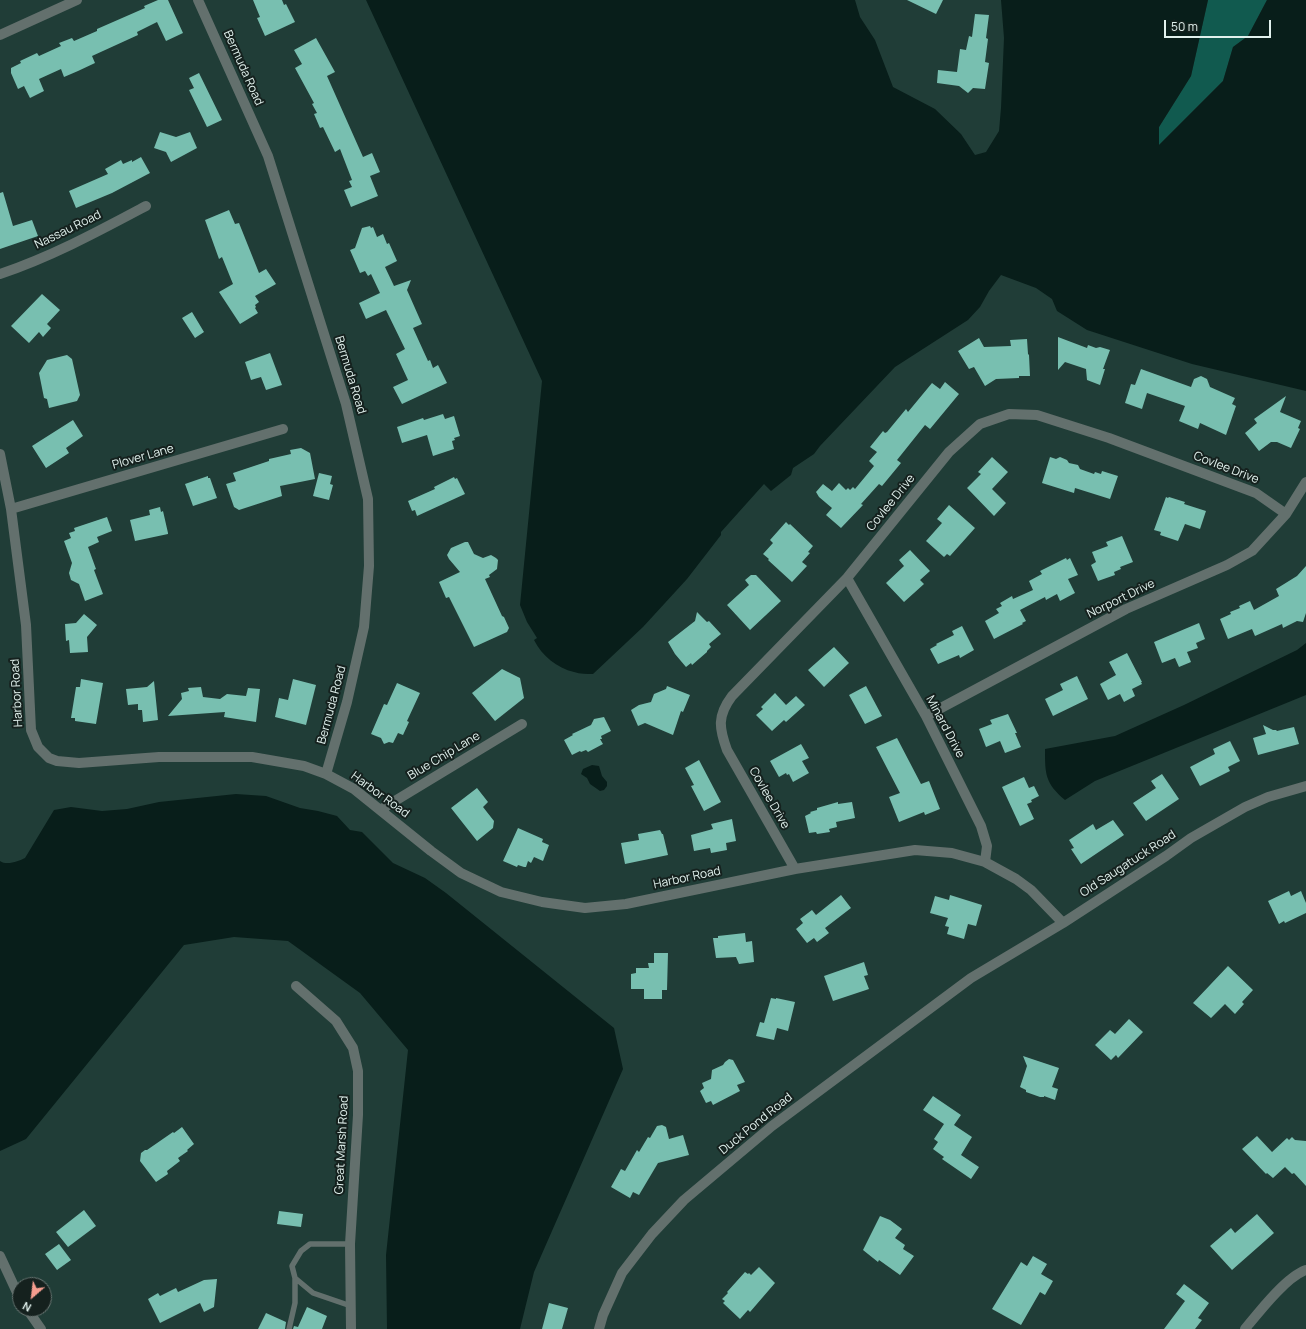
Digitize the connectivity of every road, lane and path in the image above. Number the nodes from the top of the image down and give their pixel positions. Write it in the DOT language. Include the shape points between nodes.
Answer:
graph roads {
  1 [pos="77,0"];
  2 [pos="198,0"];
  3 [pos="0,35"];
  4 [pos="146,206"];
  5 [pos="0,274"];
  6 [pos="283,429"];
  7 [pos="0,454"];
  8 [pos="1306,482"];
  9 [pos="11,509"];
  10 [pos="1286,514"];
  11 [pos="847,578"];
  12 [pos="926,716"];
  13 [pos="522,724"];
  14 [pos="326,774"];
  15 [pos="1306,786"];
  16 [pos="380,810"];
  17 [pos="985,862"];
  18 [pos="795,869"];
  19 [pos="1063,922"];
  20 [pos="971,978"];
  21 [pos="296,986"];
  22 [pos="350,1244"];
  23 [pos="0,1256"];
  24 [pos="1306,1270"];
  25 [pos="295,1278"];
  26 [pos="12,1282"];
  27 [pos="351,1306"];
  28 [pos="33,1317"];
  29 [pos="41,1329"];
  30 [pos="289,1329"];
  31 [pos="351,1329"];
  32 [pos="599,1329"];
  33 [pos="1245,1329"];
  1 -- 3 [label="street"];
  2 -- 14 [label="street, Bermuda Road" via="268,156 346,404 368,499 369,566 364,626 347,702"];
  4 -- 5 [label="street, Nassau Road" via="88,236"];
  6 -- 9 [label="street, Plover Lane"];
  7 -- 9 [label="street, Harbor Road"];
  8 -- 10 [label="street, Norport Drive"];
  9 -- 14 [label="street, Harbor Road" via="26,625 31,730 38,747 49,758 79,763 159,757 252,757 304,766"];
  10 -- 11 [label="street, Covlee Drive" via="1256,493 1109,438 1037,415 1010,414 980,424 949,452"];
  10 -- 12 [label="street, Norport Drive" via="1252,551 1228,565 1126,609"];
  11 -- 12 [label="street, Minard Drive"];
  11 -- 18 [label="street, Covlee Drive" via="732,696 722,714 721,730 727,750"];
  12 -- 17 [label="street, Minard Drive" via="981,826 987,846"];
  13 -- 16 [label="street, Blue Chip Lane"];
  14 -- 16 [label="street, Harbor Road" via="354,789"];
  15 -- 19 [label="street, Old Saugatuck Road" via="1268,796 1245,806"];
  16 -- 18 [label="street, Harbor Road" via="461,873 501,892 542,902 585,908 626,904"];
  17 -- 18 [label="street, Harbor Road" via="952,853 915,850"];
  17 -- 19 [label="street" via="1031,890"];
  19 -- 20 [label="street, Old Saugatuck Road"];
  20 -- 32 [label="street, Duck Pond Road" via="772,1126 684,1200 652,1234 622,1273"];
  21 -- 22 [label="street, Great Marsh Road" via="336,1021 353,1048 358,1071 358,1115"];
  22 -- 25 [label="lane" via="310,1244 301,1251 292,1266"];
  22 -- 27 [label="street, Great Marsh Road"];
  23 -- 26 [label="street"];
  24 -- 33 [label="street" via="1300,1272 1272,1297"];
  25 -- 27 [label="lane" via="313,1293"];
  25 -- 30 [label="lane" via="295,1303"];
  27 -- 31 [label="street, Great Marsh Road"];
  28 -- 29 [label="street"];
}
